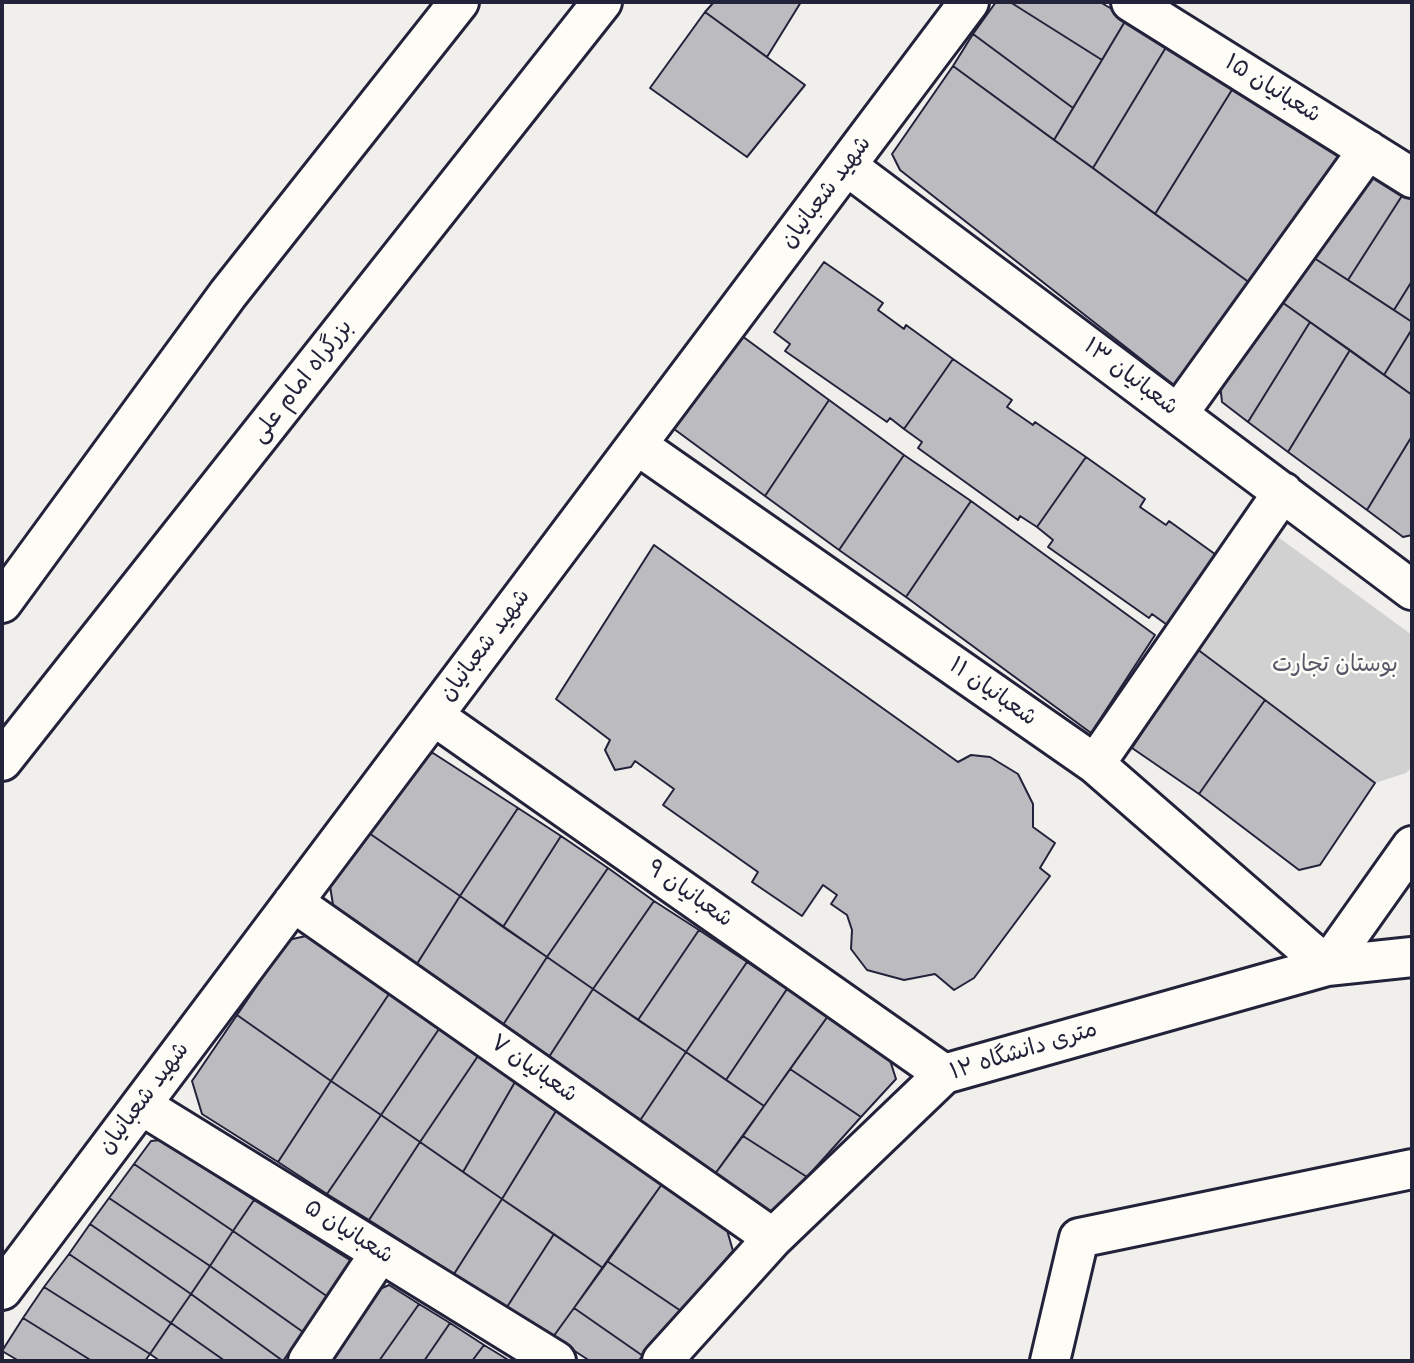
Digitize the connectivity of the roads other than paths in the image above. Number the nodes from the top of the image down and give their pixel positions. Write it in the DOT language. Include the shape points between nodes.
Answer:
graph roads {
  1 [pos="459,2"];
  2 [pos="602,2"];
  3 [pos="969,2"];
  4 [pos="1131,2"];
  5 [pos="1368,150"];
  6 [pos="847,166"];
  7 [pos="1412,178"];
  8 [pos="1178,414"];
  9 [pos="638,445"];
  10 [pos="1283,492"];
  11 [pos="1412,588"];
  12 [pos="2,603"];
  13 [pos="433,716"];
  14 [pos="2,761"];
  15 [pos="1095,764"];
  16 [pos="1412,846"];
  17 [pos="293,902"];
  18 [pos="1412,957"];
  19 [pos="1327,966"];
  20 [pos="944,1074"];
  21 [pos="141,1105"];
  22 [pos="1412,1169"];
  23 [pos="773,1238"];
  24 [pos="380,1253"];
  25 [pos="2,1290"];
  26 [pos="308,1361"];
  27 [pos="556,1361"];
  28 [pos="662,1361"];
  29 [pos="1050,1361"];
  1 -- 12 [label="main road" via="228,294"];
  2 -- 14 [label="main road, بزرگراه امام علی"];
  3 -- 6 [label="main road, شهید شعبانیان"];
  4 -- 5 [label="main road, شعبانیان ۱۵"];
  5 -- 7 [label="main road, شعبانیان ۱۵"];
  5 -- 8 [label="main road"];
  6 -- 8 [label="main road, شعبانیان ۱۳"];
  6 -- 9 [label="main road, شهید شعبانیان"];
  8 -- 10 [label="main road, شعبانیان ۱۳"];
  9 -- 13 [label="main road, شهید شعبانیان"];
  9 -- 15 [label="main road, شعبانیان ۱۱"];
  10 -- 11 [label="main road, شعبانیان ۱۳"];
  10 -- 15 [label="main road"];
  13 -- 17 [label="main road, شهید شعبانیان"];
  13 -- 20 [label="main road, شعبانیان ۹"];
  15 -- 19 [label="main road, شعبانیان ۱۱"];
  16 -- 19 [label="main road"];
  17 -- 21 [label="main road, شهید شعبانیان"];
  17 -- 23 [label="main road, شعبانیان ۷"];
  18 -- 19 [label="main road, ۱۲ متری دانشگاه"];
  19 -- 20 [label="main road, ۱۲ متری دانشگاه"];
  20 -- 23 [label="main road, ۱۲ متری دانشگاه"];
  21 -- 24 [label="main road, شعبانیان ۵"];
  21 -- 25 [label="main road, شهید شعبانیان"];
  22 -- 29 [label="main road" via="1079,1238"];
  23 -- 28 [label="main road, ۱۲ متری دانشگاه"];
  24 -- 26 [label="main road"];
  24 -- 27 [label="main road, شعبانیان ۵"];
}
